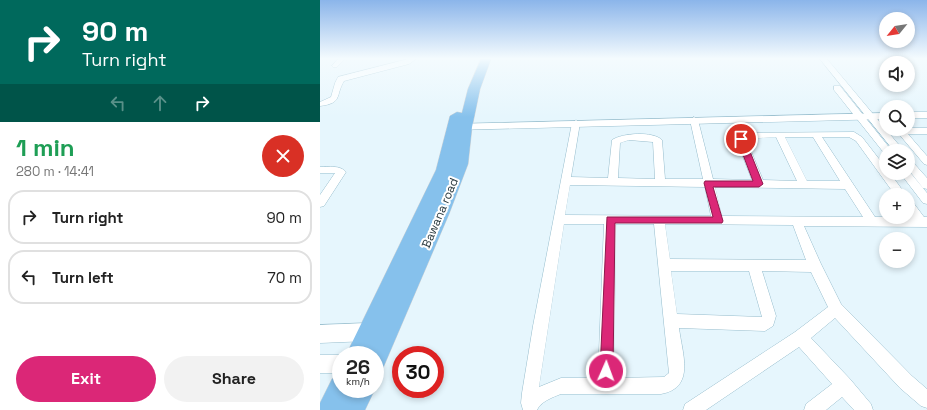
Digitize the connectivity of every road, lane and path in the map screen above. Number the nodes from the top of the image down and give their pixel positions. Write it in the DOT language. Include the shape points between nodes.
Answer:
graph roads {
  1 [pos="345,78"];
  2 [pos="468,78"];
  3 [pos="478,78"];
  4 [pos="832,78"];
  5 [pos="837,78"];
  6 [pos="320,104"];
  7 [pos="915,109"];
  8 [pos="927,109"];
  9 [pos="879,110"];
  10 [pos="862,113"];
  11 [pos="879,115"];
  12 [pos="915,115"];
  13 [pos="927,115"];
  14 [pos="694,120"];
  15 [pos="461,123"];
  16 [pos="576,123"];
  17 [pos="927,131"];
  18 [pos="779,135"];
  19 [pos="816,135"];
  20 [pos="882,144"];
  21 [pos="892,144"];
  22 [pos="926,159"];
  23 [pos="320,170"];
  24 [pos="915,170"];
  25 [pos="911,180"];
  26 [pos="566,181"];
  27 [pos="612,181"];
  28 [pos="660,182"];
  29 [pos="708,183"];
  30 [pos="759,184"];
  31 [pos="804,184"];
  32 [pos="848,185"];
  33 [pos="927,185"];
  34 [pos="896,188"];
  35 [pos="927,200"];
  36 [pos="320,203"];
  37 [pos="915,212"];
  38 [pos="559,219"];
  39 [pos="610,219"];
  40 [pos="659,220"];
  41 [pos="718,221"];
  42 [pos="798,222"];
  43 [pos="872,222"];
  44 [pos="924,222"];
  45 [pos="664,265"];
  46 [pos="754,266"];
  47 [pos="815,266"];
  48 [pos="836,309"];
  49 [pos="670,321"];
  50 [pos="368,332"];
  51 [pos="320,334"];
  52 [pos="800,337"];
  53 [pos="362,346"];
  54 [pos="381,346"];
  55 [pos="320,364"];
  56 [pos="332,364"];
  57 [pos="844,385"];
  58 [pos="606,386"];
  59 [pos="336,398"];
  60 [pos="358,398"];
  61 [pos="927,400"];
  62 [pos="530,406"];
  63 [pos="330,410"];
  64 [pos="352,410"];
  65 [pos="691,410"];
  66 [pos="812,410"];
  67 [pos="865,410"];
  1 -- 6 [label="street" via="341,79 334,100"];
  2 -- 15 [label="main road, Bawana road" via="463,90"];
  3 -- 15 [label="main road, Bawana road"];
  4 -- 10 [label="street"];
  5 -- 10 [label="street"];
  7 -- 8 [label="street"];
  9 -- 10 [label="street"];
  10 -- 11 [label="street"];
  10 -- 14 [label="street"];
  10 -- 15 [label="street"];
  10 -- 20 [label="street"];
  10 -- 21 [label="street"];
  12 -- 13 [label="street"];
  14 -- 16 [label="street"];
  14 -- 29 [label="street"];
  15 -- 16 [label="street"];
  15 -- 50 [label="main road, Bawana road" via="425,214"];
  15 -- 54 [label="main road, Bawana road" via="460,164"];
  16 -- 26 [label="street"];
  17 -- 22 [label="street" via="907,130 902,133"];
  18 -- 19 [label="street"];
  18 -- 30 [label="street" via="741,136"];
  18 -- 31 [label="street"];
  19 -- 32 [label="street"];
  19 -- 34 [label="street" via="855,136"];
  23 -- 36 [label="street" via="341,172"];
  24 -- 33 [label="street"];
  25 -- 35 [label="street"];
  26 -- 27 [label="street"];
  26 -- 38 [label="street"];
  27 -- 28 [label="street"];
  27 -- 28 [label="street" via="615,142 624,138 651,138 657,140"];
  28 -- 29 [label="street"];
  29 -- 30 [label="street"];
  29 -- 41 [label="street"];
  30 -- 31 [label="street"];
  31 -- 32 [label="street"];
  32 -- 43 [label="street"];
  37 -- 44 [label="street"];
  38 -- 39 [label="street"];
  38 -- 62 [label="street" via="540,326"];
  39 -- 40 [label="street"];
  39 -- 58 [label="street"];
  40 -- 41 [label="street"];
  40 -- 45 [label="street"];
  41 -- 42 [label="street"];
  42 -- 43 [label="street"];
  42 -- 47 [label="street"];
  43 -- 44 [label="street"];
  45 -- 46 [label="street"];
  45 -- 49 [label="street"];
  46 -- 47 [label="street"];
  46 -- 49 [label="street" via="769,316 765,324"];
  47 -- 48 [label="street"];
  48 -- 52 [label="street"];
  48 -- 61 [label="street" via="901,377"];
  49 -- 58 [label="street" via="677,374 674,381 661,386"];
  50 -- 51 [label="street"];
  50 -- 53 [label="main road, Bawana road"];
  52 -- 57 [label="street"];
  52 -- 65 [label="street"];
  55 -- 56 [label="street"];
  57 -- 66 [label="street"];
  57 -- 67 [label="street"];
  58 -- 62 [label="street" via="561,386 547,391"];
  59 -- 63 [label="main road"];
  60 -- 64 [label="main road"];
}
